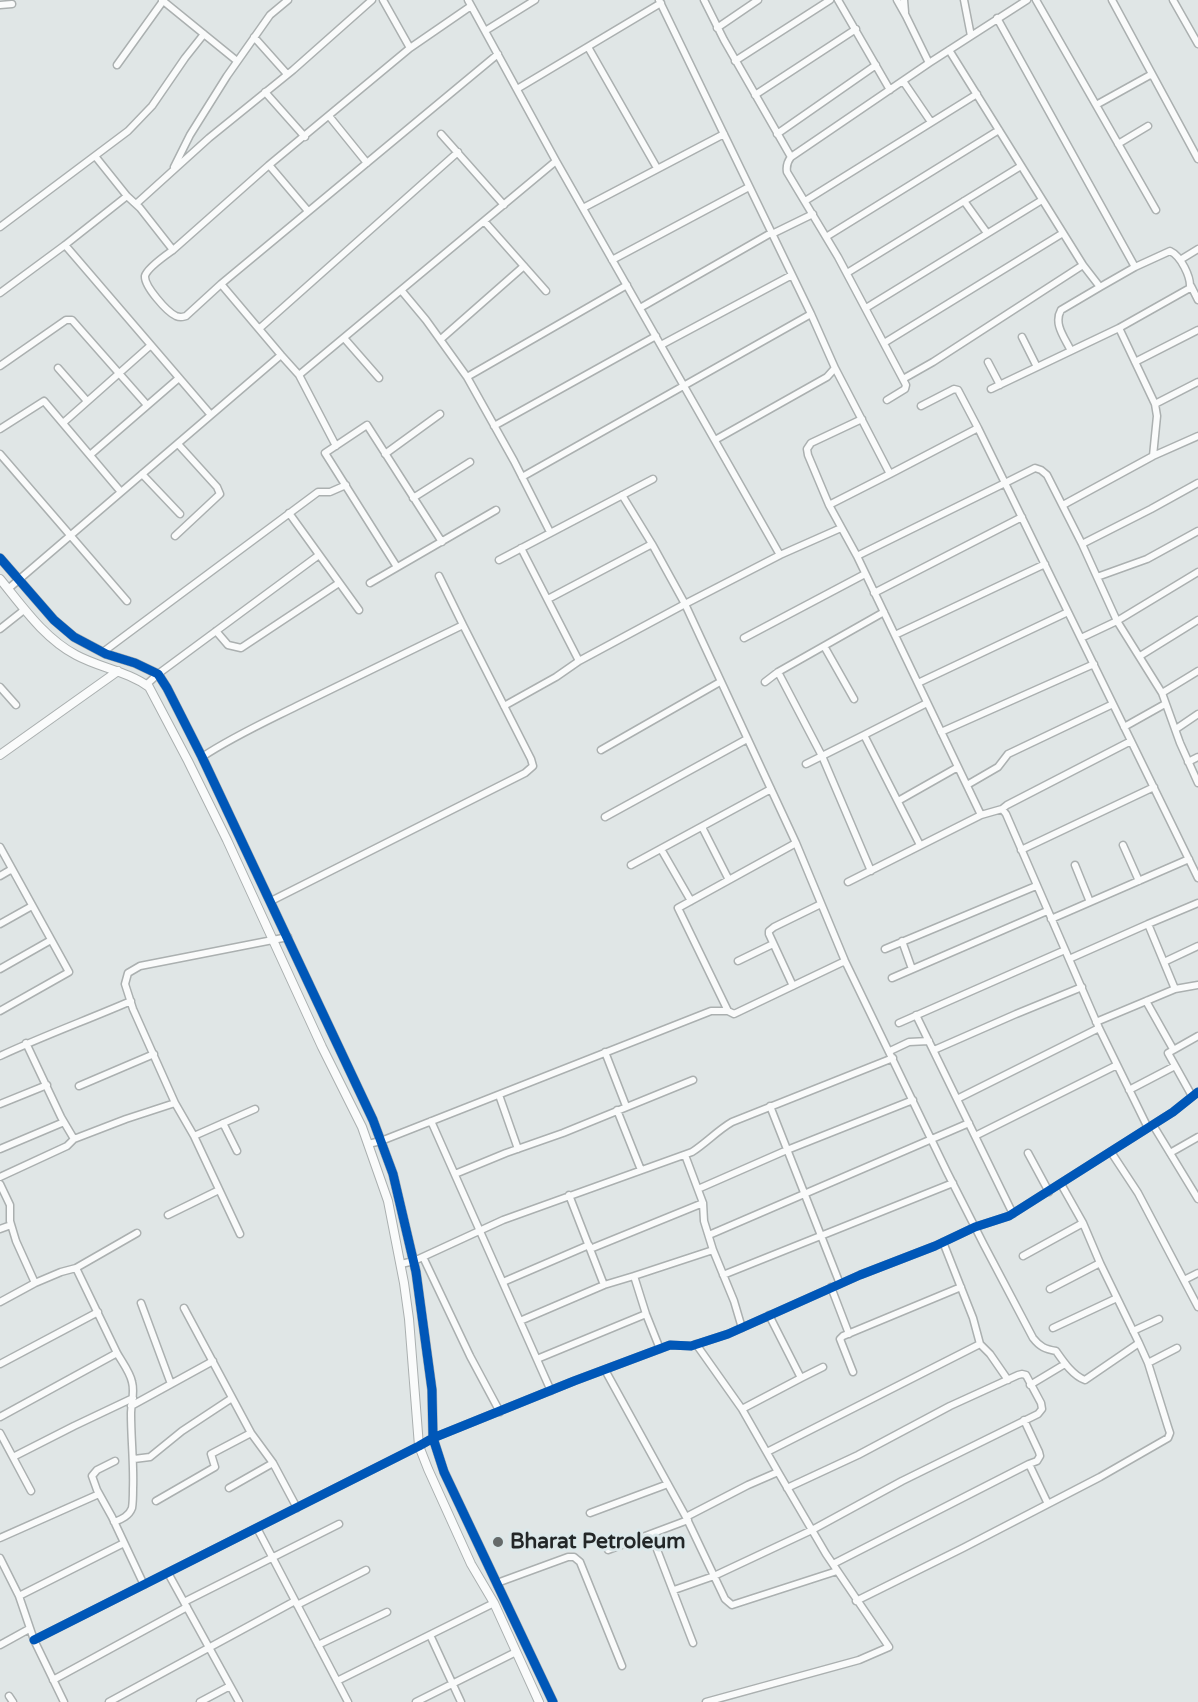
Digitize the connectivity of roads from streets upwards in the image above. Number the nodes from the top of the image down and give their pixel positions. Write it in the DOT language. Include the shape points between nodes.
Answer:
graph roads {
  1 [pos="288,0"];
  2 [pos="372,0"];
  3 [pos="383,0"];
  4 [pos="536,0"];
  5 [pos="704,0"];
  6 [pos="758,0"];
  7 [pos="830,0"];
  8 [pos="838,0"];
  9 [pos="897,0"];
  10 [pos="904,0"];
  11 [pos="964,0"];
  12 [pos="1027,0"];
  13 [pos="1036,0"];
  14 [pos="1112,0"];
  15 [pos="1173,0"];
  16 [pos="163,1"];
  17 [pos="660,2"];
  18 [pos="470,3"];
  19 [pos="12,4"];
  20 [pos="0,5"];
  21 [pos="906,16"];
  22 [pos="997,18"];
  23 [pos="717,27"];
  24 [pos="856,29"];
  25 [pos="485,31"];
  26 [pos="204,34"];
  27 [pos="970,36"];
  28 [pos="254,37"];
  29 [pos="1198,44"];
  30 [pos="588,47"];
  31 [pos="410,48"];
  32 [pos="950,50"];
  33 [pos="498,54"];
  34 [pos="237,61"];
  35 [pos="735,61"];
  36 [pos="929,63"];
  37 [pos="117,64"];
  38 [pos="876,65"];
  39 [pos="287,74"];
  40 [pos="1152,74"];
  41 [pos="903,81"];
  42 [pos="517,89"];
  43 [pos="890,90"];
  44 [pos="265,92"];
  45 [pos="977,94"];
  46 [pos="755,95"];
  47 [pos="1096,105"];
  48 [pos="329,116"];
  49 [pos="931,122"];
  50 [pos="1148,126"];
  51 [pos="999,130"];
  52 [pos="441,134"];
  53 [pos="724,134"];
  54 [pos="777,134"];
  55 [pos="305,137"];
  56 [pos="1118,144"];
  57 [pos="1196,148"];
  58 [pos="458,152"];
  59 [pos="95,156"];
  60 [pos="791,157"];
  61 [pos="1198,159"];
  62 [pos="556,161"];
  63 [pos="367,163"];
  64 [pos="269,165"];
  65 [pos="1021,166"];
  66 [pos="657,168"];
  67 [pos="172,172"];
  68 [pos="749,186"];
  69 [pos="127,196"];
  70 [pos="1042,200"];
  71 [pos="805,201"];
  72 [pos="964,201"];
  73 [pos="136,204"];
  74 [pos="504,204"];
  75 [pos="583,208"];
  76 [pos="1156,210"];
  77 [pos="308,212"];
  78 [pos="813,214"];
  79 [pos="484,221"];
  80 [pos="0,227"];
  81 [pos="772,233"];
  82 [pos="987,233"];
  83 [pos="1063,233"];
  84 [pos="826,237"];
  85 [pos="65,245"];
  86 [pos="1198,249"];
  87 [pos="172,250"];
  88 [pos="612,260"];
  89 [pos="1180,260"];
  90 [pos="1083,265"];
  91 [pos="524,266"];
  92 [pos="1135,267"];
  93 [pos="847,273"];
  94 [pos="792,275"];
  95 [pos="221,284"];
  96 [pos="627,285"];
  97 [pos="1191,286"];
  98 [pos="1100,287"];
  99 [pos="401,290"];
  100 [pos="546,291"];
  101 [pos="0,293"];
  102 [pos="1198,300"];
  103 [pos="640,308"];
  104 [pos="866,308"];
  105 [pos="811,314"];
  106 [pos="260,328"];
  107 [pos="1119,328"];
  108 [pos="1198,330"];
  109 [pos="656,336"];
  110 [pos="344,338"];
  111 [pos="1022,338"];
  112 [pos="441,339"];
  113 [pos="884,342"];
  114 [pos="151,345"];
  115 [pos="661,345"];
  116 [pos="1071,351"];
  117 [pos="281,355"];
  118 [pos="988,362"];
  119 [pos="1135,362"];
  120 [pos="0,366"];
  121 [pos="1037,367"];
  122 [pos="58,368"];
  123 [pos="835,368"];
  124 [pos="119,374"];
  125 [pos="299,375"];
  126 [pos="467,376"];
  127 [pos="180,378"];
  128 [pos="379,378"];
  129 [pos="903,379"];
  130 [pos="1198,382"];
  131 [pos="1000,385"];
  132 [pos="684,386"];
  133 [pos="991,389"];
  134 [pos="887,400"];
  135 [pos="87,401"];
  136 [pos="1155,404"];
  137 [pos="147,405"];
  138 [pos="921,406"];
  139 [pos="440,414"];
  140 [pos="211,415"];
  141 [pos="862,419"];
  142 [pos="63,423"];
  143 [pos="494,426"];
  144 [pos="978,428"];
  145 [pos="0,429"];
  146 [pos="1198,436"];
  147 [pos="715,440"];
  148 [pos="178,444"];
  149 [pos="336,446"];
  150 [pos="0,454"];
  151 [pos="90,454"];
  152 [pos="385,454"];
  153 [pos="1153,456"];
  154 [pos="470,462"];
  155 [pos="142,474"];
  156 [pos="890,474"];
  157 [pos="522,477"];
  158 [pos="653,479"];
  159 [pos="1005,483"];
  160 [pos="1198,483"];
  161 [pos="346,486"];
  162 [pos="121,492"];
  163 [pos="622,495"];
  164 [pos="413,498"];
  165 [pos="829,505"];
  166 [pos="1063,505"];
  167 [pos="496,510"];
  168 [pos="288,513"];
  169 [pos="180,514"];
  170 [pos="1022,517"];
  171 [pos="841,528"];
  172 [pos="1198,531"];
  173 [pos="550,532"];
  174 [pos="70,535"];
  175 [pos="175,536"];
  176 [pos="442,542"];
  177 [pos="652,544"];
  178 [pos="1082,544"];
  179 [pos="521,548"];
  180 [pos="319,555"];
  181 [pos="780,555"];
  182 [pos="856,556"];
  183 [pos="0,558"];
  184 [pos="499,560"];
  185 [pos="1045,564"];
  186 [pos="397,567"];
  187 [pos="1198,572"];
  188 [pos="865,574"];
  189 [pos="439,576"];
  190 [pos="1097,577"];
  191 [pos="0,579"];
  192 [pos="18,580"];
  193 [pos="339,583"];
  194 [pos="370,583"];
  195 [pos="8,589"];
  196 [pos="874,593"];
  197 [pos="548,599"];
  198 [pos="127,601"];
  199 [pos="685,604"];
  200 [pos="24,610"];
  201 [pos="359,610"];
  202 [pos="884,612"];
  203 [pos="1068,612"];
  204 [pos="1198,620"];
  205 [pos="1117,621"];
  206 [pos="463,625"];
  207 [pos="0,630"];
  208 [pos="216,631"];
  209 [pos="895,636"];
  210 [pos="744,638"];
  211 [pos="1081,638"];
  212 [pos="824,646"];
  213 [pos="104,652"];
  214 [pos="1140,656"];
  215 [pos="579,661"];
  216 [pos="1094,664"];
  217 [pos="118,671"];
  218 [pos="1198,671"];
  219 [pos="778,672"];
  220 [pos="158,674"];
  221 [pos="720,682"];
  222 [pos="765,682"];
  223 [pos="918,683"];
  224 [pos="146,685"];
  225 [pos="1,689"];
  226 [pos="1162,693"];
  227 [pos="854,699"];
  228 [pos="927,703"];
  229 [pos="1113,704"];
  230 [pos="1165,704"];
  231 [pos="16,705"];
  232 [pos="504,705"];
  233 [pos="1198,714"];
  234 [pos="1124,727"];
  235 [pos="1176,729"];
  236 [pos="941,732"];
  237 [pos="864,735"];
  238 [pos="747,739"];
  239 [pos="1131,741"];
  240 [pos="601,750"];
  241 [pos="0,755"];
  242 [pos="822,756"];
  243 [pos="202,757"];
  244 [pos="1198,757"];
  245 [pos="1188,762"];
  246 [pos="806,764"];
  247 [pos="958,767"];
  248 [pos="1198,783"];
  249 [pos="967,785"];
  250 [pos="1154,787"];
  251 [pos="771,789"];
  252 [pos="898,801"];
  253 [pos="1002,809"];
  254 [pos="981,815"];
  255 [pos="605,817"];
  256 [pos="702,827"];
  257 [pos="796,843"];
  258 [pos="920,845"];
  259 [pos="1123,845"];
  260 [pos="0,848"];
  261 [pos="661,849"];
  262 [pos="1021,850"];
  263 [pos="1189,859"];
  264 [pos="631,865"];
  265 [pos="1075,865"];
  266 [pos="12,869"];
  267 [pos="871,871"];
  268 [pos="0,876"];
  269 [pos="1198,878"];
  270 [pos="729,880"];
  271 [pos="1139,881"];
  272 [pos="848,882"];
  273 [pos="1036,886"];
  274 [pos="271,901"];
  275 [pos="691,901"];
  276 [pos="1090,902"];
  277 [pos="1198,903"];
  278 [pos="821,904"];
  279 [pos="32,906"];
  280 [pos="1047,911"];
  281 [pos="1051,919"];
  282 [pos="0,924"];
  283 [pos="1148,924"];
  284 [pos="288,937"];
  285 [pos="51,940"];
  286 [pos="272,940"];
  287 [pos="902,941"];
  288 [pos="773,944"];
  289 [pos="1198,946"];
  290 [pos="885,949"];
  291 [pos="1065,950"];
  292 [pos="1069,959"];
  293 [pos="738,961"];
  294 [pos="846,961"];
  295 [pos="1164,962"];
  296 [pos="0,969"];
  297 [pos="912,969"];
  298 [pos="892,978"];
  299 [pos="1198,985"];
  300 [pos="793,986"];
  301 [pos="1082,987"];
  302 [pos="1175,989"];
  303 [pos="131,1001"];
  304 [pos="1146,1001"];
  305 [pos="0,1011"];
  306 [pos="728,1011"];
  307 [pos="916,1015"];
  308 [pos="899,1023"];
  309 [pos="1098,1025"];
  310 [pos="1198,1036"];
  311 [pos="929,1041"];
  312 [pos="26,1043"];
  313 [pos="1173,1049"];
  314 [pos="933,1050"];
  315 [pos="604,1052"];
  316 [pos="154,1054"];
  317 [pos="891,1055"];
  318 [pos="0,1056"];
  319 [pos="1117,1065"];
  320 [pos="1175,1066"];
  321 [pos="693,1080"];
  322 [pos="47,1084"];
  323 [pos="79,1086"];
  324 [pos="1129,1090"];
  325 [pos="1195,1094"];
  326 [pos="498,1095"];
  327 [pos="957,1099"];
  328 [pos="913,1100"];
  329 [pos="175,1103"];
  330 [pos="0,1104"];
  331 [pos="626,1106"];
  332 [pos="770,1106"];
  333 [pos="255,1109"];
  334 [pos="617,1110"];
  335 [pos="431,1121"];
  336 [pos="64,1122"];
  337 [pos="223,1123"];
  338 [pos="969,1124"];
  339 [pos="1150,1127"];
  340 [pos="194,1136"];
  341 [pos="975,1136"];
  342 [pos="1198,1137"];
  343 [pos="74,1139"];
  344 [pos="932,1140"];
  345 [pos="381,1141"];
  346 [pos="368,1144"];
  347 [pos="0,1149"];
  348 [pos="518,1149"];
  349 [pos="787,1150"];
  350 [pos="237,1151"];
  351 [pos="1111,1152"];
  352 [pos="1028,1153"];
  353 [pos="1170,1153"];
  354 [pos="685,1155"];
  355 [pos="641,1170"];
  356 [pos="455,1174"];
  357 [pos="0,1176"];
  358 [pos="953,1183"];
  359 [pos="1198,1183"];
  360 [pos="0,1184"];
  361 [pos="1061,1184"];
  362 [pos="1191,1188"];
  363 [pos="698,1189"];
  364 [pos="219,1190"];
  365 [pos="1049,1192"];
  366 [pos="804,1193"];
  367 [pos="569,1195"];
  368 [pos="1198,1199"];
  369 [pos="703,1203"];
  370 [pos="1013,1214"];
  371 [pos="168,1215"];
  372 [pos="1083,1223"];
  373 [pos="11,1224"];
  374 [pos="975,1227"];
  375 [pos="0,1229"];
  376 [pos="480,1231"];
  377 [pos="137,1233"];
  378 [pos="240,1234"];
  379 [pos="709,1235"];
  380 [pos="820,1235"];
  381 [pos="943,1242"];
  382 [pos="590,1247"];
  383 [pos="713,1250"];
  384 [pos="1023,1256"];
  385 [pos="423,1257"];
  386 [pos="414,1261"];
  387 [pos="1100,1263"];
  388 [pos="401,1264"];
  389 [pos="76,1268"];
  390 [pos="1198,1273"];
  391 [pos="723,1275"];
  392 [pos="634,1276"];
  393 [pos="1184,1280"];
  394 [pos="503,1282"];
  395 [pos="35,1283"];
  396 [pos="840,1284"];
  397 [pos="604,1285"];
  398 [pos="831,1287"];
  399 [pos="961,1287"];
  400 [pos="1050,1289"];
  401 [pos="1117,1298"];
  402 [pos="0,1302"];
  403 [pos="141,1303"];
  404 [pos="1198,1307"];
  405 [pos="184,1308"];
  406 [pos="98,1312"];
  407 [pos="646,1314"];
  408 [pos="769,1315"];
  409 [pos="1159,1319"];
  410 [pos="520,1321"];
  411 [pos="742,1328"];
  412 [pos="1053,1328"];
  413 [pos="1133,1331"];
  414 [pos="849,1334"];
  415 [pos="1139,1343"];
  416 [pos="696,1344"];
  417 [pos="980,1344"];
  418 [pos="1177,1348"];
  419 [pos="660,1349"];
  420 [pos="117,1353"];
  421 [pos="537,1359"];
  422 [pos="213,1361"];
  423 [pos="1148,1363"];
  424 [pos="0,1364"];
  425 [pos="1065,1364"];
  426 [pos="823,1367"];
  427 [pos="604,1370"];
  428 [pos="853,1372"];
  429 [pos="801,1378"];
  430 [pos="1008,1380"];
  431 [pos="171,1384"];
  432 [pos="1030,1385"];
  433 [pos="551,1391"];
  434 [pos="134,1398"];
  435 [pos="232,1398"];
  436 [pos="131,1406"];
  437 [pos="742,1409"];
  438 [pos="500,1412"];
  439 [pos="0,1417"];
  440 [pos="1024,1420"];
  441 [pos="0,1433"];
  442 [pos="251,1434"];
  443 [pos="433,1438"];
  444 [pos="419,1446"];
  445 [pos="767,1452"];
  446 [pos="13,1457"];
  447 [pos="134,1459"];
  448 [pos="115,1461"];
  449 [pos="273,1463"];
  450 [pos="1029,1464"];
  451 [pos="778,1472"];
  452 [pos="668,1484"];
  453 [pos="229,1488"];
  454 [pos="787,1488"];
  455 [pos="31,1491"];
  456 [pos="99,1494"];
  457 [pos="156,1502"];
  458 [pos="1048,1504"];
  459 [pos="297,1508"];
  460 [pos="590,1513"];
  461 [pos="687,1519"];
  462 [pos="114,1522"];
  463 [pos="339,1524"];
  464 [pos="257,1528"];
  465 [pos="812,1530"];
  466 [pos="651,1534"];
  467 [pos="0,1538"];
  468 [pos="124,1543"];
  469 [pos="608,1550"];
  470 [pos="272,1557"];
  471 [pos="0,1558"];
  472 [pos="833,1564"];
  473 [pos="366,1570"];
  474 [pos="837,1571"];
  475 [pos="168,1573"];
  476 [pos="714,1576"];
  477 [pos="497,1583"];
  478 [pos="144,1585"];
  479 [pos="674,1590"];
  480 [pos="19,1596"];
  481 [pos="856,1600"];
  482 [pos="296,1603"];
  483 [pos="494,1603"];
  484 [pos="186,1605"];
  485 [pos="387,1612"];
  486 [pos="29,1629"];
  487 [pos="430,1635"];
  488 [pos="34,1640"];
  489 [pos="693,1643"];
  490 [pos="0,1644"];
  491 [pos="318,1645"];
  492 [pos="209,1648"];
  493 [pos="516,1652"];
  494 [pos="622,1666"];
  495 [pos="53,1680"];
  496 [pos="337,1681"];
  497 [pos="453,1684"];
  498 [pos="230,1686"];
  499 [pos="64,1702"];
  500 [pos="109,1702"];
  501 [pos="200,1702"];
  502 [pos="239,1702"];
  503 [pos="348,1702"];
  504 [pos="416,1702"];
  505 [pos="461,1702"];
  506 [pos="539,1702"];
  507 [pos="553,1702"];
  508 [pos="706,1702"];
  1 -- 28 [label="street" via="270,15"];
  2 -- 39 [label="street"];
  3 -- 31 [label="street"];
  4 -- 25 [label="street"];
  5 -- 23 [label="street"];
  6 -- 23 [label="street"];
  7 -- 35 [label="street"];
  8 -- 24 [label="street"];
  9 -- 21 [label="street"];
  10 -- 21 [label="street"];
  11 -- 27 [label="street"];
  12 -- 22 [label="street"];
  13 -- 47 [label="street"];
  14 -- 40 [label="street"];
  15 -- 29 [label="street"];
  16 -- 26 [label="street"];
  16 -- 37 [label="street"];
  17 -- 30 [label="street"];
  17 -- 53 [label="street"];
  18 -- 25 [label="street"];
  18 -- 31 [label="street"];
  19 -- 20 [label="street"];
  21 -- 36 [label="street"];
  22 -- 27 [label="street"];
  22 -- 92 [label="street"];
  23 -- 35 [label="street"];
  24 -- 38 [label="street"];
  24 -- 46 [label="street"];
  25 -- 33 [label="street"];
  26 -- 34 [label="street"];
  26 -- 59 [label="street" via="152,106"];
  27 -- 32 [label="street"];
  28 -- 34 [label="street"];
  28 -- 39 [label="street"];
  30 -- 42 [label="street"];
  30 -- 66 [label="street"];
  31 -- 48 [label="street"];
  32 -- 36 [label="street"];
  32 -- 45 [label="street"];
  33 -- 42 [label="street"];
  33 -- 63 [label="street"];
  34 -- 67 [label="street" via="190,135"];
  35 -- 46 [label="street"];
  36 -- 41 [label="street"];
  38 -- 43 [label="street"];
  38 -- 54 [label="street"];
  39 -- 44 [label="street"];
  40 -- 47 [label="street"];
  40 -- 57 [label="street"];
  41 -- 43 [label="street"];
  41 -- 49 [label="street"];
  42 -- 62 [label="street"];
  43 -- 60 [label="street"];
  44 -- 55 [label="street"];
  44 -- 67 [label="street"];
  45 -- 49 [label="street"];
  45 -- 51 [label="street"];
  46 -- 54 [label="street"];
  47 -- 56 [label="street"];
  48 -- 55 [label="street"];
  48 -- 63 [label="street"];
  49 -- 71 [label="street"];
  50 -- 56 [label="street"];
  51 -- 65 [label="street"];
  51 -- 84 [label="street"];
  52 -- 58 [label="street"];
  53 -- 66 [label="street"];
  53 -- 68 [label="street"];
  54 -- 60 [label="street"];
  55 -- 64 [label="street"];
  56 -- 76 [label="street"];
  57 -- 61 [label="street"];
  58 -- 74 [label="street"];
  58 -- 106 [label="street"];
  59 -- 69 [label="street"];
  59 -- 80 [label="street"];
  60 -- 71 [label="street" via="787,172"];
  62 -- 74 [label="street"];
  62 -- 75 [label="street"];
  63 -- 77 [label="street"];
  64 -- 77 [label="street"];
  64 -- 87 [label="street"];
  65 -- 70 [label="street"];
  65 -- 72 [label="street"];
  66 -- 75 [label="street"];
  67 -- 73 [label="street"];
  68 -- 81 [label="street"];
  68 -- 88 [label="street"];
  69 -- 73 [label="street"];
  69 -- 85 [label="street"];
  70 -- 82 [label="street"];
  70 -- 83 [label="street"];
  71 -- 78 [label="street"];
  72 -- 82 [label="street"];
  72 -- 93 [label="street"];
  73 -- 87 [label="street"];
  74 -- 79 [label="street"];
  75 -- 88 [label="street"];
  77 -- 95 [label="street"];
  78 -- 81 [label="street"];
  78 -- 84 [label="street"];
  79 -- 91 [label="street"];
  79 -- 99 [label="street"];
  81 -- 94 [label="street"];
  81 -- 103 [label="street"];
  82 -- 104 [label="street"];
  83 -- 90 [label="street"];
  83 -- 113 [label="street"];
  84 -- 93 [label="street"];
  85 -- 101 [label="street"];
  85 -- 114 [label="street"];
  86 -- 89 [label="street"];
  87 -- 95 [label="street" via="145,276 162,304 176,316 186,315"];
  88 -- 96 [label="street"];
  89 -- 92 [label="street" via="1170,251"];
  89 -- 97 [label="street"];
  90 -- 98 [label="street"];
  90 -- 129 [label="street"];
  91 -- 100 [label="street"];
  91 -- 112 [label="street"];
  92 -- 98 [label="street"];
  93 -- 104 [label="street"];
  94 -- 105 [label="street"];
  94 -- 115 [label="street"];
  95 -- 106 [label="street"];
  96 -- 103 [label="street"];
  96 -- 126 [label="street"];
  97 -- 102 [label="street"];
  97 -- 107 [label="street"];
  98 -- 116 [label="street" via="1061,310 1058,316"];
  99 -- 110 [label="street"];
  99 -- 112 [label="street"];
  103 -- 109 [label="street"];
  104 -- 113 [label="street"];
  105 -- 123 [label="street"];
  105 -- 132 [label="street"];
  106 -- 117 [label="street"];
  107 -- 116 [label="street"];
  107 -- 119 [label="street"];
  108 -- 119 [label="street"];
  109 -- 115 [label="street"];
  109 -- 143 [label="street"];
  110 -- 125 [label="street"];
  110 -- 128 [label="street"];
  111 -- 121 [label="street"];
  112 -- 126 [label="street"];
  113 -- 129 [label="street"];
  114 -- 124 [label="street"];
  114 -- 127 [label="street"];
  115 -- 132 [label="street"];
  116 -- 121 [label="street"];
  117 -- 125 [label="street"];
  117 -- 140 [label="street"];
  118 -- 131 [label="street"];
  119 -- 136 [label="street"];
  120 -- 124 [label="street" via="66,320 72,320"];
  121 -- 131 [label="street"];
  122 -- 135 [label="street"];
  123 -- 141 [label="street"];
  123 -- 147 [label="street" via="827,377"];
  124 -- 135 [label="street"];
  124 -- 137 [label="street"];
  125 -- 149 [label="street"];
  126 -- 143 [label="street"];
  127 -- 137 [label="street"];
  127 -- 140 [label="street"];
  129 -- 134 [label="street" via="905,390"];
  130 -- 136 [label="street"];
  131 -- 133 [label="street"];
  132 -- 147 [label="street"];
  132 -- 157 [label="street"];
  135 -- 142 [label="street"];
  136 -- 153 [label="street"];
  137 -- 151 [label="street"];
  138 -- 144 [label="street" via="958,390"];
  139 -- 152 [label="street"];
  140 -- 148 [label="street"];
  141 -- 156 [label="street"];
  141 -- 165 [label="street" via="808,446 808,455"];
  142 -- 145 [label="street" via="44,401"];
  142 -- 151 [label="street"];
  143 -- 157 [label="street"];
  144 -- 156 [label="street"];
  144 -- 159 [label="street"];
  146 -- 153 [label="street"];
  147 -- 181 [label="street"];
  148 -- 155 [label="street"];
  148 -- 175 [label="street" via="220,494"];
  149 -- 152 [label="street" via="367,425"];
  149 -- 161 [label="street" via="325,453"];
  150 -- 174 [label="street"];
  151 -- 162 [label="street"];
  152 -- 164 [label="street"];
  153 -- 166 [label="street"];
  154 -- 164 [label="street"];
  155 -- 162 [label="street"];
  155 -- 169 [label="street"];
  156 -- 165 [label="street"];
  157 -- 173 [label="street"];
  158 -- 163 [label="street"];
  159 -- 166 [label="street" via="1035,468 1041,470"];
  159 -- 170 [label="street"];
  159 -- 182 [label="street"];
  160 -- 178 [label="street"];
  161 -- 168 [label="street" via="318,492"];
  161 -- 186 [label="street"];
  162 -- 174 [label="street"];
  163 -- 173 [label="street"];
  163 -- 177 [label="street"];
  164 -- 176 [label="street"];
  165 -- 171 [label="street"];
  166 -- 178 [label="street"];
  167 -- 176 [label="street"];
  168 -- 180 [label="street"];
  168 -- 213 [label="street"];
  170 -- 185 [label="street"];
  170 -- 196 [label="street"];
  171 -- 181 [label="street"];
  171 -- 182 [label="street"];
  172 -- 190 [label="street" via="1147,559"];
  173 -- 179 [label="street"];
  174 -- 192 [label="street"];
  174 -- 198 [label="street"];
  176 -- 186 [label="street"];
  177 -- 197 [label="street"];
  177 -- 199 [label="street"];
  178 -- 190 [label="street"];
  179 -- 184 [label="street"];
  179 -- 197 [label="street"];
  180 -- 193 [label="street"];
  180 -- 208 [label="street"];
  181 -- 199 [label="street"];
  182 -- 188 [label="street"];
  183 -- 192 [label="street"];
  185 -- 203 [label="street"];
  185 -- 209 [label="street"];
  186 -- 194 [label="street"];
  187 -- 205 [label="street"];
  188 -- 196 [label="street"];
  188 -- 210 [label="street"];
  189 -- 206 [label="street"];
  190 -- 205 [label="street"];
  191 -- 195 [label="street"];
  192 -- 195 [label="street"];
  192 -- 213 [label="street" via="74,637"];
  193 -- 201 [label="street"];
  193 -- 208 [label="street" via="241,648 228,645"];
  195 -- 200 [label="street"];
  196 -- 202 [label="street"];
  197 -- 215 [label="street"];
  199 -- 215 [label="street"];
  199 -- 221 [label="street"];
  200 -- 207 [label="street"];
  200 -- 217 [label="street" via="75,655"];
  202 -- 209 [label="street"];
  202 -- 212 [label="street"];
  203 -- 211 [label="street"];
  203 -- 223 [label="street"];
  204 -- 214 [label="street"];
  205 -- 211 [label="street"];
  205 -- 214 [label="street"];
  206 -- 232 [label="street"];
  206 -- 243 [label="street"];
  208 -- 220 [label="street"];
  209 -- 223 [label="street"];
  211 -- 216 [label="street"];
  212 -- 219 [label="street"];
  212 -- 227 [label="street"];
  213 -- 220 [label="street"];
  214 -- 226 [label="street"];
  215 -- 232 [label="street"];
  216 -- 229 [label="street"];
  216 -- 236 [label="street"];
  217 -- 224 [label="street"];
  217 -- 241 [label="street"];
  218 -- 226 [label="street"];
  219 -- 222 [label="street"];
  219 -- 242 [label="street"];
  220 -- 224 [label="street"];
  220 -- 243 [label="street"];
  221 -- 238 [label="street"];
  221 -- 240 [label="street"];
  223 -- 228 [label="street"];
  224 -- 286 [label="street" via="241,868"];
  225 -- 231 [label="street"];
  226 -- 230 [label="street"];
  228 -- 236 [label="street"];
  228 -- 237 [label="street"];
  229 -- 234 [label="street"];
  229 -- 249 [label="street" via="1008,754 998,767"];
  230 -- 234 [label="street"];
  230 -- 235 [label="street"];
  232 -- 274 [label="street" via="531,759 530,769"];
  233 -- 235 [label="street"];
  234 -- 239 [label="street"];
  235 -- 245 [label="street"];
  236 -- 247 [label="street"];
  237 -- 242 [label="street"];
  237 -- 252 [label="street"];
  238 -- 251 [label="street"];
  238 -- 255 [label="street"];
  239 -- 250 [label="street"];
  239 -- 253 [label="street"];
  242 -- 246 [label="street"];
  242 -- 267 [label="street"];
  243 -- 274 [label="street"];
  244 -- 245 [label="street"];
  245 -- 248 [label="street"];
  247 -- 249 [label="street"];
  247 -- 252 [label="street"];
  249 -- 254 [label="street"];
  250 -- 262 [label="street"];
  250 -- 263 [label="street"];
  251 -- 256 [label="street"];
  251 -- 257 [label="street"];
  252 -- 258 [label="street"];
  253 -- 254 [label="street"];
  253 -- 262 [label="street"];
  254 -- 258 [label="street"];
  256 -- 261 [label="street"];
  256 -- 270 [label="street"];
  257 -- 270 [label="street"];
  257 -- 278 [label="street"];
  258 -- 267 [label="street"];
  259 -- 271 [label="street"];
  260 -- 266 [label="street"];
  261 -- 264 [label="street"];
  261 -- 275 [label="street"];
  262 -- 273 [label="street"];
  263 -- 269 [label="street"];
  263 -- 271 [label="street"];
  265 -- 276 [label="street"];
  266 -- 268 [label="street"];
  266 -- 279 [label="street"];
  267 -- 272 [label="street"];
  270 -- 275 [label="street"];
  271 -- 276 [label="street"];
  273 -- 280 [label="street"];
  273 -- 287 [label="street"];
  274 -- 284 [label="street"];
  275 -- 306 [label="street" via="678,908"];
  276 -- 281 [label="street"];
  277 -- 283 [label="street"];
  278 -- 288 [label="street" via="771,929"];
  278 -- 294 [label="street"];
  279 -- 282 [label="street"];
  279 -- 285 [label="street"];
  280 -- 281 [label="street"];
  280 -- 297 [label="street"];
  281 -- 291 [label="street"];
  283 -- 292 [label="street"];
  283 -- 295 [label="street"];
  284 -- 286 [label="street"];
  284 -- 345 [label="street"];
  285 -- 296 [label="street"];
  285 -- 305 [label="street" via="69,972"];
  286 -- 303 [label="street" via="140,966 125,978"];
  286 -- 346 [label="street"];
  287 -- 290 [label="street"];
  287 -- 297 [label="street"];
  288 -- 293 [label="street"];
  288 -- 300 [label="street"];
  289 -- 295 [label="street"];
  291 -- 292 [label="street"];
  291 -- 307 [label="street"];
  292 -- 301 [label="street"];
  294 -- 300 [label="street"];
  294 -- 317 [label="street"];
  295 -- 302 [label="street"];
  297 -- 298 [label="street"];
  299 -- 302 [label="street"];
  300 -- 306 [label="street" via="734,1014"];
  301 -- 309 [label="street"];
  301 -- 314 [label="street"];
  302 -- 304 [label="street"];
  303 -- 312 [label="street"];
  303 -- 316 [label="street"];
  304 -- 309 [label="street"];
  304 -- 313 [label="street"];
  306 -- 315 [label="street" via="711,1011"];
  307 -- 308 [label="street"];
  307 -- 311 [label="street"];
  309 -- 319 [label="street"];
  309 -- 327 [label="street"];
  310 -- 313 [label="street"];
  311 -- 314 [label="street"];
  311 -- 317 [label="street" via="909,1042"];
  312 -- 318 [label="street"];
  312 -- 322 [label="street"];
  313 -- 320 [label="street" via="1168,1053"];
  314 -- 327 [label="street"];
  315 -- 326 [label="street"];
  315 -- 331 [label="street"];
  316 -- 323 [label="street"];
  316 -- 329 [label="street"];
  317 -- 328 [label="street"];
  317 -- 332 [label="street"];
  319 -- 324 [label="street"];
  319 -- 341 [label="street"];
  320 -- 324 [label="street"];
  320 -- 325 [label="street"];
  321 -- 331 [label="street"];
  322 -- 330 [label="street"];
  322 -- 336 [label="street"];
  324 -- 339 [label="street"];
  325 -- 339 [label="street"];
  326 -- 335 [label="street"];
  326 -- 348 [label="street"];
  327 -- 338 [label="street"];
  328 -- 344 [label="street"];
  328 -- 349 [label="street"];
  329 -- 340 [label="street"];
  329 -- 343 [label="street"];
  331 -- 334 [label="street"];
  332 -- 349 [label="street"];
  332 -- 354 [label="street" via="723,1127"];
  333 -- 337 [label="street"];
  334 -- 348 [label="street"];
  334 -- 355 [label="street"];
  335 -- 345 [label="street"];
  335 -- 356 [label="street"];
  336 -- 343 [label="street"];
  336 -- 347 [label="street"];
  337 -- 340 [label="street"];
  337 -- 350 [label="street"];
  338 -- 341 [label="street"];
  338 -- 344 [label="street"];
  339 -- 351 [label="street"];
  339 -- 353 [label="street"];
  340 -- 364 [label="street"];
  341 -- 370 [label="street"];
  342 -- 353 [label="street"];
  343 -- 357 [label="street" via="67,1146"];
  344 -- 358 [label="street"];
  344 -- 366 [label="street"];
  345 -- 346 [label="street"];
  345 -- 386 [label="street" via="396,1182"];
  346 -- 388 [label="street" via="388,1201"];
  348 -- 356 [label="street"];
  349 -- 363 [label="street"];
  349 -- 366 [label="street"];
  351 -- 361 [label="street"];
  351 -- 393 [label="street" via="1138,1193"];
  352 -- 365 [label="street"];
  353 -- 362 [label="street"];
  354 -- 355 [label="street"];
  354 -- 363 [label="street"];
  355 -- 367 [label="street"];
  356 -- 376 [label="street"];
  358 -- 374 [label="street"];
  358 -- 380 [label="street"];
  359 -- 362 [label="street"];
  360 -- 373 [label="street" via="10,1205"];
  361 -- 365 [label="street"];
  361 -- 372 [label="street"];
  362 -- 368 [label="street"];
  363 -- 369 [label="street"];
  364 -- 371 [label="street"];
  364 -- 378 [label="street"];
  365 -- 370 [label="street"];
  366 -- 379 [label="street"];
  366 -- 380 [label="street"];
  367 -- 376 [label="street"];
  367 -- 382 [label="street"];
  369 -- 379 [label="street"];
  369 -- 382 [label="street"];
  370 -- 374 [label="street"];
  372 -- 384 [label="street"];
  372 -- 387 [label="street"];
  373 -- 375 [label="street"];
  373 -- 395 [label="street"];
  374 -- 381 [label="street"];
  374 -- 425 [label="street" via="1033,1338 1039,1346 1056,1351"];
  376 -- 385 [label="street"];
  376 -- 394 [label="street"];
  377 -- 389 [label="street"];
  379 -- 383 [label="street"];
  380 -- 391 [label="street"];
  380 -- 396 [label="street"];
  381 -- 396 [label="street"];
  381 -- 399 [label="street"];
  382 -- 394 [label="street"];
  382 -- 397 [label="street"];
  383 -- 391 [label="street"];
  383 -- 392 [label="street"];
  385 -- 386 [label="street"];
  385 -- 438 [label="street"];
  386 -- 388 [label="street"];
  386 -- 443 [label="street" via="432,1390"];
  387 -- 400 [label="street"];
  387 -- 401 [label="street"];
  388 -- 444 [label="street"];
  389 -- 395 [label="street"];
  389 -- 406 [label="street"];
  390 -- 393 [label="street"];
  391 -- 411 [label="street"];
  392 -- 397 [label="street"];
  392 -- 407 [label="street"];
  393 -- 404 [label="street"];
  394 -- 410 [label="street"];
  395 -- 402 [label="street"];
  396 -- 398 [label="street"];
  397 -- 410 [label="street"];
  398 -- 408 [label="street"];
  398 -- 414 [label="street"];
  399 -- 414 [label="street"];
  399 -- 417 [label="street"];
  401 -- 412 [label="street"];
  401 -- 413 [label="street"];
  403 -- 431 [label="street"];
  405 -- 422 [label="street"];
  406 -- 420 [label="street"];
  406 -- 424 [label="street"];
  407 -- 419 [label="street"];
  407 -- 421 [label="street"];
  408 -- 411 [label="street"];
  408 -- 429 [label="street"];
  409 -- 413 [label="street"];
  410 -- 421 [label="street"];
  411 -- 416 [label="street"];
  413 -- 415 [label="street"];
  414 -- 428 [label="street" via="840,1340"];
  415 -- 423 [label="street"];
  415 -- 425 [label="street" via="1085,1380"];
  416 -- 419 [label="street"];
  416 -- 437 [label="street"];
  417 -- 430 [label="street"];
  417 -- 445 [label="street"];
  418 -- 423 [label="street"];
  419 -- 427 [label="street"];
  420 -- 434 [label="street" via="132,1382"];
  420 -- 439 [label="street"];
  421 -- 433 [label="street"];
  422 -- 431 [label="street"];
  422 -- 435 [label="street"];
  423 -- 458 [label="street" via="1168,1437"];
  425 -- 432 [label="street"];
  426 -- 429 [label="street"];
  427 -- 433 [label="street"];
  427 -- 452 [label="street"];
  429 -- 437 [label="street"];
  430 -- 432 [label="street" via="1022,1374"];
  430 -- 454 [label="street"];
  431 -- 436 [label="street"];
  432 -- 440 [label="street" via="1042,1409"];
  433 -- 438 [label="street"];
  434 -- 436 [label="street"];
  434 -- 446 [label="street"];
  435 -- 442 [label="street"];
  435 -- 447 [label="street" via="150,1457"];
  436 -- 447 [label="street"];
  437 -- 445 [label="street"];
  438 -- 443 [label="street"];
  440 -- 450 [label="street" via="1040,1456"];
  440 -- 465 [label="street"];
  441 -- 446 [label="street"];
  442 -- 449 [label="street"];
  442 -- 457 [label="street" via="211,1454 215,1467"];
  443 -- 444 [label="street"];
  443 -- 477 [label="street" via="444,1472"];
  444 -- 459 [label="street"];
  444 -- 483 [label="street" via="471,1564"];
  445 -- 451 [label="street"];
  446 -- 455 [label="street"];
  447 -- 462 [label="street" via="132,1507 123,1519"];
  448 -- 456 [label="street" via="92,1476"];
  449 -- 453 [label="street"];
  449 -- 459 [label="street"];
  450 -- 458 [label="street"];
  450 -- 472 [label="street"];
  451 -- 454 [label="street"];
  451 -- 461 [label="street"];
  452 -- 460 [label="street"];
  452 -- 461 [label="street"];
  454 -- 465 [label="street"];
  456 -- 462 [label="street"];
  456 -- 467 [label="street"];
  458 -- 481 [label="street"];
  459 -- 464 [label="street"];
  461 -- 466 [label="street"];
  461 -- 476 [label="street"];
  462 -- 468 [label="street"];
  463 -- 470 [label="street"];
  464 -- 470 [label="street"];
  464 -- 475 [label="street"];
  465 -- 472 [label="street"];
  465 -- 476 [label="street"];
  466 -- 469 [label="street"];
  466 -- 479 [label="street"];
  468 -- 478 [label="street"];
  468 -- 480 [label="street"];
  470 -- 482 [label="street"];
  470 -- 484 [label="street"];
  471 -- 480 [label="street"];
  472 -- 474 [label="street"];
  473 -- 482 [label="street"];
  474 -- 476 [label="street" via="732,1605"];
  474 -- 481 [label="street"];
  475 -- 478 [label="street"];
  475 -- 484 [label="street"];
  476 -- 479 [label="street"];
  477 -- 494 [label="street" via="568,1557 577,1559"];
  477 -- 507 [label="street"];
  478 -- 488 [label="street"];
  479 -- 489 [label="street"];
  480 -- 486 [label="street"];
  481 -- 508 [label="street" via="889,1647 859,1660"];
  482 -- 491 [label="street"];
  482 -- 492 [label="street"];
  483 -- 487 [label="street"];
  483 -- 493 [label="street"];
  484 -- 492 [label="street"];
  484 -- 495 [label="street"];
  485 -- 491 [label="street"];
  486 -- 488 [label="street"];
  486 -- 490 [label="street"];
  487 -- 496 [label="street"];
  487 -- 497 [label="street"];
  488 -- 495 [label="street"];
  491 -- 496 [label="street"];
  492 -- 498 [label="street"];
  492 -- 500 [label="street"];
  493 -- 497 [label="street"];
  493 -- 506 [label="street"];
  495 -- 499 [label="street"];
  496 -- 503 [label="street"];
  497 -- 504 [label="street"];
  497 -- 505 [label="street"];
  498 -- 501 [label="street"];
  498 -- 502 [label="street"];
}
